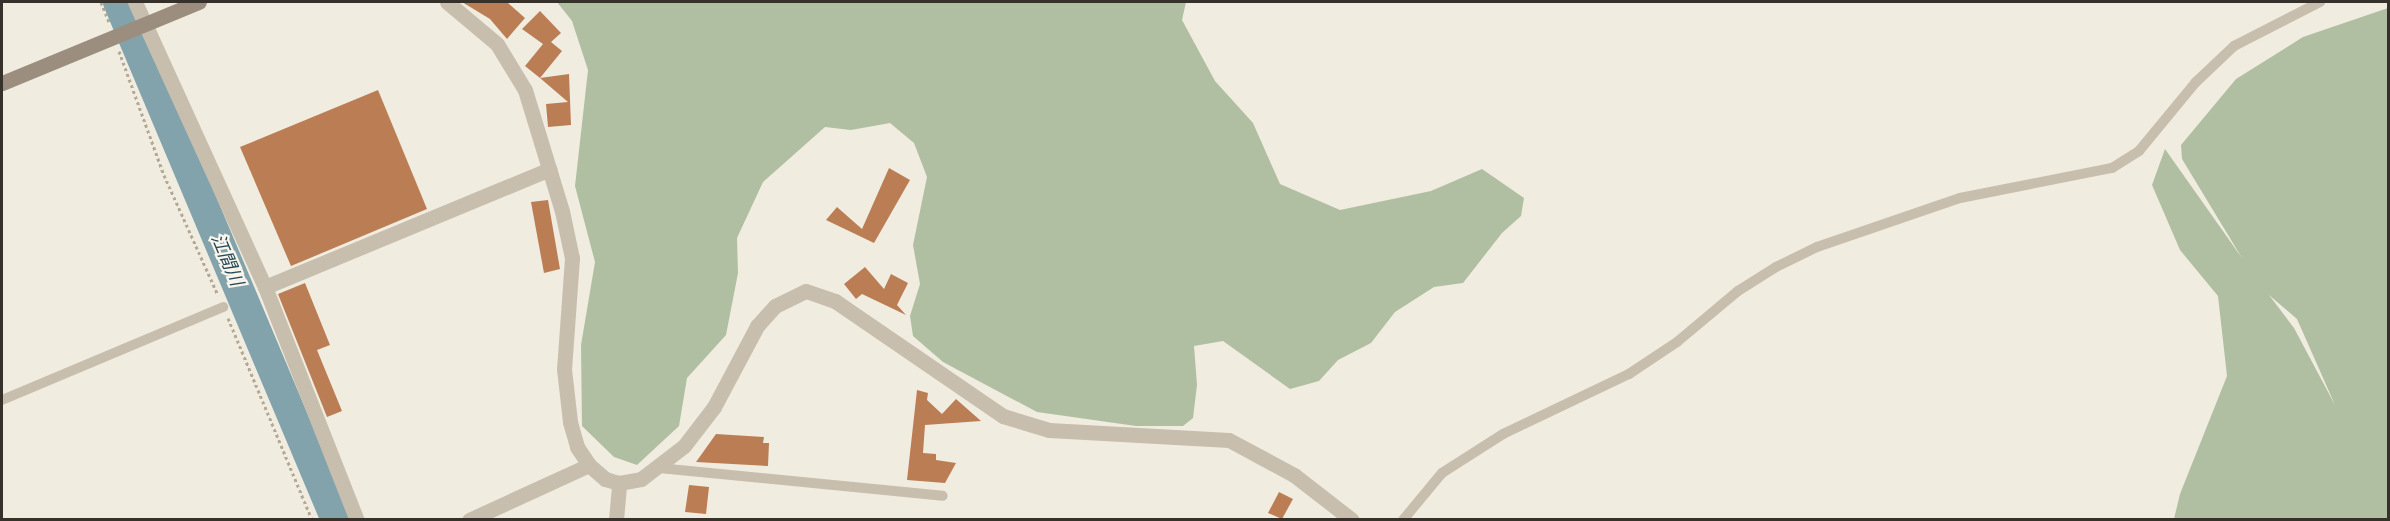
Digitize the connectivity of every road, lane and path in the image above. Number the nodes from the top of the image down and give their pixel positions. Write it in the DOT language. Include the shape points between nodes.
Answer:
graph roads {
  1 [pos="101,2"];
  2 [pos="135,2"];
  3 [pos="199,2"];
  4 [pos="447,2"];
  5 [pos="2320,2"];
  6 [pos="140,24"];
  7 [pos="117,34"];
  8 [pos="2,83"];
  9 [pos="550,169"];
  10 [pos="265,287"];
  11 [pos="223,307"];
  12 [pos="2,400"];
  13 [pos="589,465"];
  14 [pos="659,468"];
  15 [pos="619,483"];
  16 [pos="943,496"];
  17 [pos="312,519"];
  18 [pos="357,519"];
  19 [pos="469,519"];
  20 [pos="616,519"];
  21 [pos="1352,519"];
  22 [pos="1403,519"];
  1 -- 7 [label="path"];
  2 -- 6 [label="street"];
  3 -- 6 [label="street"];
  4 -- 9 [label="street" via="497,44 512,65 525,90"];
  5 -- 22 [label="lane" via="2234,46 2195,83 2139,151 2112,168 1960,198 1796,257 1738,291 1677,342 1629,374 1503,434 1442,473"];
  6 -- 7 [label="street"];
  6 -- 10 [label="street"];
  7 -- 8 [label="street"];
  7 -- 11 [label="path" via="141,119"];
  9 -- 10 [label="street"];
  9 -- 13 [label="street" via="572,258 565,391 577,447"];
  10 -- 18 [label="street"];
  11 -- 12 [label="lane"];
  11 -- 17 [label="path"];
  13 -- 15 [label="street" via="605,479"];
  13 -- 19 [label="street"];
  14 -- 15 [label="street" via="641,479"];
  14 -- 16 [label="lane"];
  14 -- 21 [label="street" via="701,428 757,326 775,306 806,291 835,301 1003,416 1048,430 1229,440 1294,475"];
  15 -- 20 [label="street"];
}
